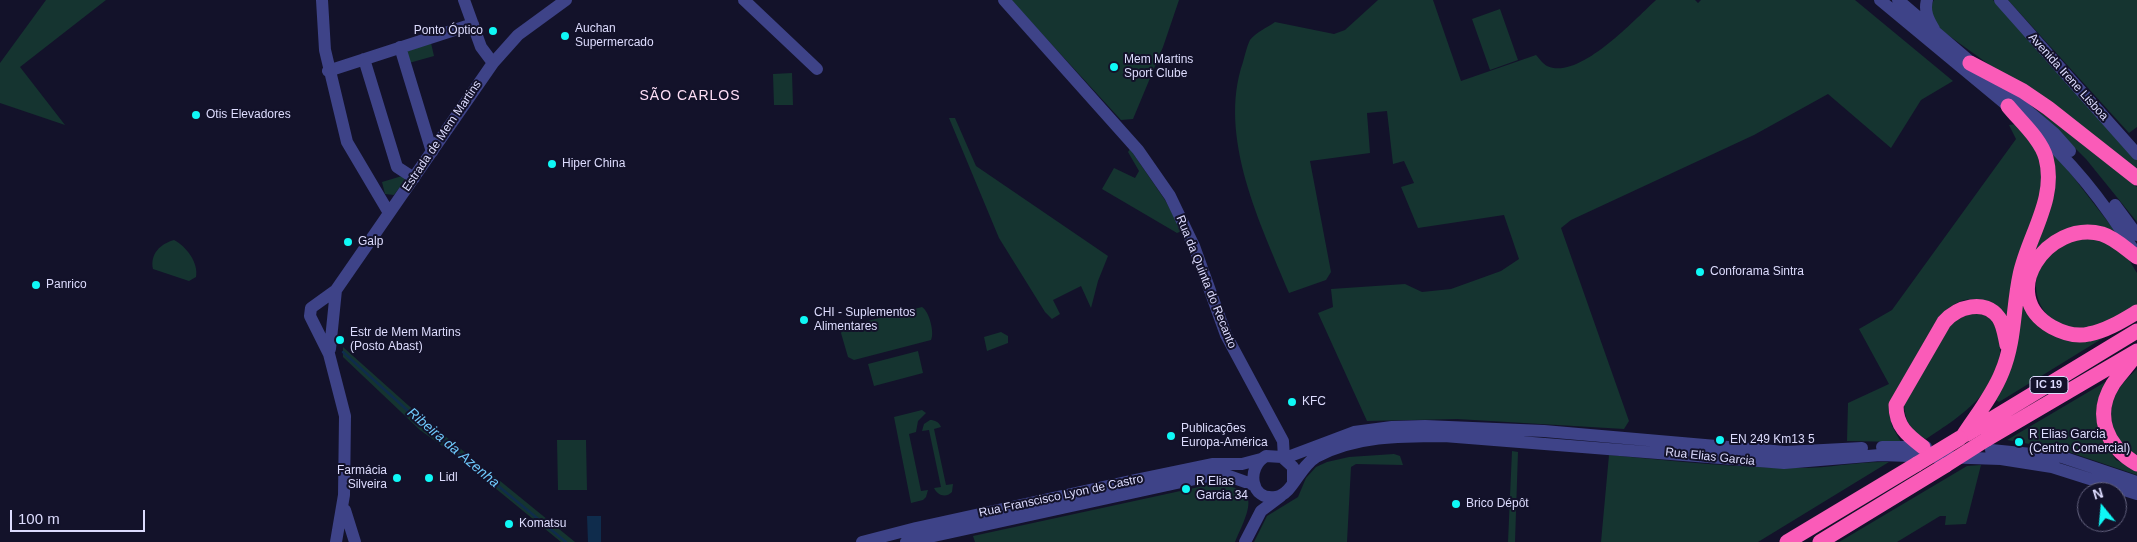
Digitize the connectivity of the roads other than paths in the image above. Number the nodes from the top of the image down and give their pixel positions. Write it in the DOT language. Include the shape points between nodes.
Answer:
graph roads {
  1 [pos="322,0"];
  2 [pos="566,0"];
  3 [pos="744,0"];
  4 [pos="1004,0"];
  5 [pos="1880,0"];
  6 [pos="1898,0"];
  7 [pos="1927,0"];
  8 [pos="2000,0"];
  9 [pos="468,1"];
  10 [pos="473,24"];
  11 [pos="1938,35"];
  12 [pos="400,47"];
  13 [pos="364,59"];
  14 [pos="493,62"];
  15 [pos="1970,63"];
  16 [pos="817,69"];
  17 [pos="328,70"];
  18 [pos="2008,106"];
  19 [pos="432,152"];
  20 [pos="2137,154"];
  21 [pos="414,178"];
  22 [pos="2137,178"];
  23 [pos="389,213"];
  24 [pos="2137,235"];
  25 [pos="2137,257"];
  26 [pos="336,290"];
  27 [pos="319,302"];
  28 [pos="2137,312"];
  29 [pos="334,317"];
  30 [pos="315,324"];
  31 [pos="2137,332"];
  32 [pos="2009,351"];
  33 [pos="2137,352"];
  34 [pos="329,354"];
  35 [pos="1961,437"];
  36 [pos="1282,438"];
  37 [pos="1923,447"];
  38 [pos="1312,448"];
  39 [pos="1275,457"];
  40 [pos="2062,457"];
  41 [pos="2137,464"];
  42 [pos="2052,467"];
  43 [pos="1293,482"];
  44 [pos="2137,482"];
  45 [pos="1255,486"];
  46 [pos="1283,494"];
  47 [pos="2137,494"];
  48 [pos="344,495"];
  49 [pos="1255,520"];
  50 [pos="336,542"];
  51 [pos="355,542"];
  52 [pos="862,542"];
  53 [pos="906,542"];
  54 [pos="1244,542"];
  55 [pos="1787,542"];
  56 [pos="1820,542"];
  1 -- 17 [label="street" via="322,30"];
  2 -- 14 [label="street, Estrada de Mem Martins" via="518,35"];
  3 -- 16 [label="street"];
  4 -- 36 [label="street, Rua da Quinta do Recanto" via="1138,150 1165,188 1194,246 1226,335"];
  5 -- 18 [label="street"];
  6 -- 11 [label="street"];
  7 -- 11 [label="street" via="1927,19"];
  8 -- 20 [label="street, Avenida Irene Lisboa"];
  9 -- 10 [label="street"];
  10 -- 12 [label="street"];
  10 -- 14 [label="street" via="481,47"];
  11 -- 15 [label="street"];
  12 -- 13 [label="street"];
  12 -- 19 [label="street"];
  13 -- 17 [label="street"];
  13 -- 21 [label="street" via="397,166"];
  14 -- 19 [label="street, Estrada de Mem Martins"];
  15 -- 22 [label="highway" via="2048,108"];
  15 -- 24 [label="street" via="2054,133"];
  17 -- 23 [label="street" via="347,142"];
  18 -- 25 [label="street" via="2055,147 2096,193"];
  18 -- 32 [label="highway" via="2043,151 2048,179 2046,202 2021,269"];
  19 -- 21 [label="street, Estrada de Mem Martins"];
  21 -- 23 [label="street, Estrada de Mem Martins"];
  23 -- 26 [label="street, Estrada de Mem Martins"];
  25 -- 28 [label="highway" via="2103,234 2077,233 2055,242 2043,252 2028,279 2030,302 2037,315 2050,326 2068,334 2099,332"];
  26 -- 27 [label="street, Estrada de Mem Martins"];
  26 -- 29 [label="street, Estrada de Mem Martins"];
  27 -- 29 [label="street" via="330,304"];
  27 -- 30 [label="street, Estrada de Mem Martins" via="310,312"];
  29 -- 30 [label="street" via="325,326"];
  29 -- 34 [label="street, Estrada de Mem Martins"];
  30 -- 34 [label="street, Estrada de Mem Martins"];
  31 -- 35 [label="highway, IC 19"];
  32 -- 35 [label="highway" via="1996,385"];
  32 -- 37 [label="highway" via="2002,325 1992,312 1971,306 1949,316 1896,405 1901,428"];
  33 -- 41 [label="highway" via="2110,390 2104,417 2112,444"];
  33 -- 56 [label="highway, IC 19, bridge"];
  34 -- 48 [label="street, Estrada de Mem Martins" via="345,416"];
  35 -- 55 [label="highway, IC 19, bridge"];
  36 -- 38 [label="street" via="1298,450"];
  36 -- 39 [label="street"];
  37 -- 38 [label="street, Rua Elias Garcia" via="1785,452 1544,431 1408,426 1354,432"];
  37 -- 40 [label="street, Rua Elias Garcia" via="2003,450"];
  38 -- 39 [label="street, Rua Elias Garcia"];
  39 -- 43 [label="street" via="1292,467"];
  39 -- 45 [label="street" via="1252,473"];
  39 -- 52 [label="street, Rua Franscisco Lyon de Castro" via="1242,464 1212,464"];
  40 -- 42 [label="street"];
  40 -- 44 [label="street, Rua Elias Garcia"];
  42 -- 43 [label="street, Rua Elias Garcia" via="2001,459 1889,455 1812,462 1759,462 1506,440 1394,436 1350,444 1316,457 1302,468"];
  42 -- 47 [label="street, Rua Elias Garcia"];
  43 -- 46 [label="street"];
  45 -- 46 [label="street" via="1266,496"];
  45 -- 49 [label="street" via="1259,502"];
  45 -- 53 [label="street, Rua Franscisco Lyon de Castro" via="1234,477 1209,476"];
  46 -- 49 [label="street"];
  48 -- 50 [label="street, Estrada de Mem Martins"];
  48 -- 51 [label="street, Estrada de Mem Martins" via="348,524"];
  49 -- 54 [label="street"];
}
